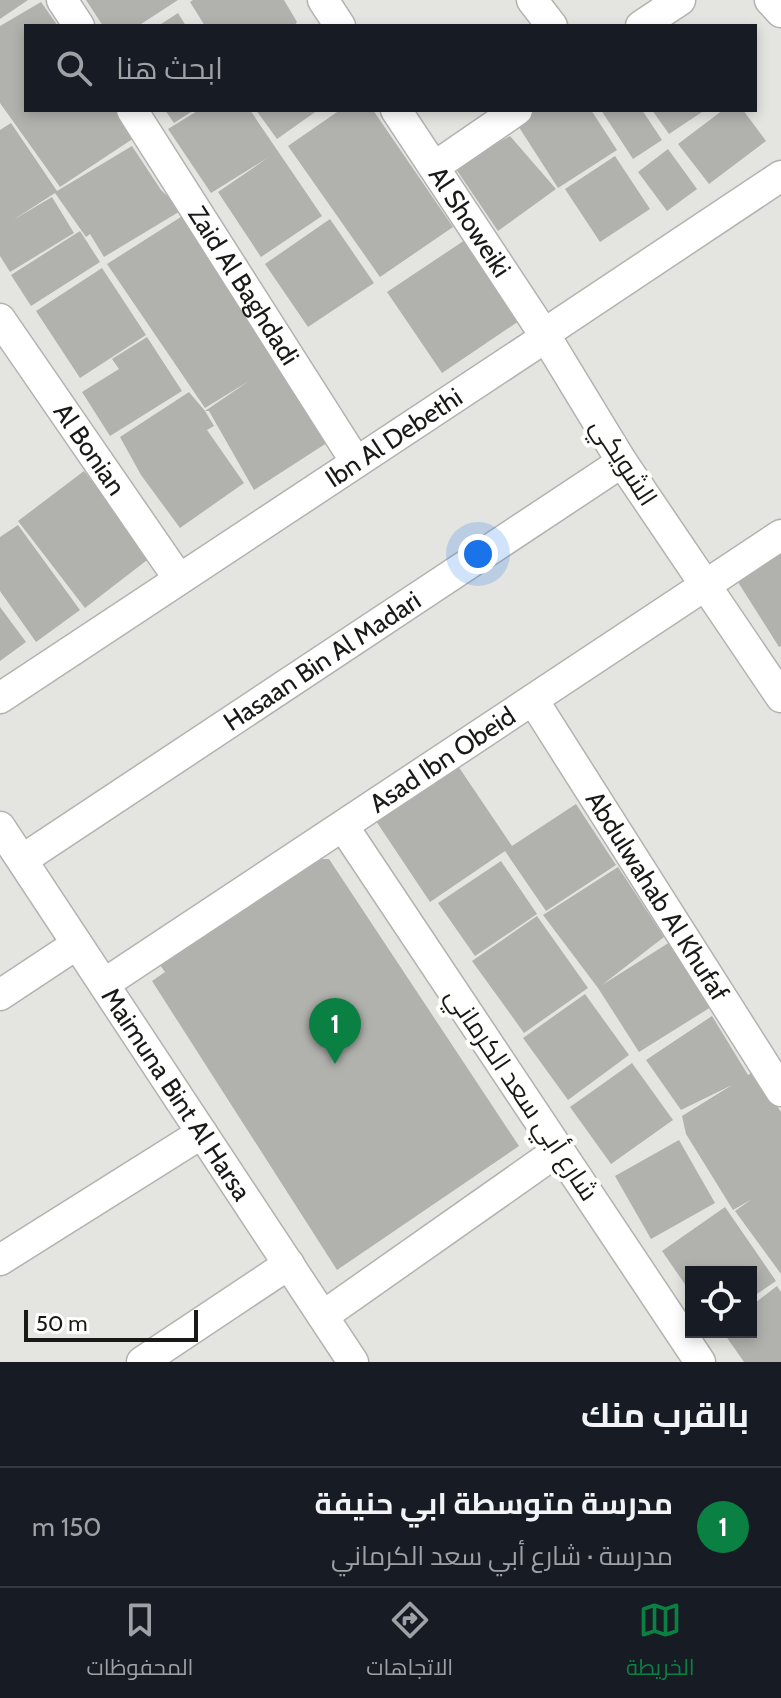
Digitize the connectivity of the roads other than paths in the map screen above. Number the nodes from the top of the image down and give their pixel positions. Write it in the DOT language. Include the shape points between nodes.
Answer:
graph roads {
  1 [pos="62,0"];
  2 [pos="323,0"];
  3 [pos="532,0"];
  4 [pos="680,0"];
  5 [pos="770,0"];
  6 [pos="781,12"];
  7 [pos="78,24"];
  8 [pos="339,24"];
  9 [pos="550,24"];
  10 [pos="644,24"];
  11 [pos="133,112"];
  12 [pos="397,112"];
  13 [pos="514,112"];
  14 [pos="434,167"];
  15 [pos="781,176"];
  16 [pos="0,319"];
  17 [pos="545,335"];
  18 [pos="356,462"];
  19 [pos="622,462"];
  20 [pos="781,535"];
  21 [pos="179,579"];
  22 [pos="706,584"];
  23 [pos="781,697"];
  24 [pos="0,698"];
  25 [pos="533,700"];
  26 [pos="343,826"];
  27 [pos="0,827"];
  28 [pos="22,860"];
  29 [pos="77,944"];
  30 [pos="104,984"];
  31 [pos="0,995"];
  32 [pos="781,1091"];
  33 [pos="202,1133"];
  34 [pos="559,1150"];
  35 [pos="0,1260"];
  36 [pos="289,1264"];
  37 [pos="323,1316"];
  38 [pos="142,1362"];
  39 [pos="353,1362"];
  40 [pos="700,1362"];
  1 -- 7 [label="street"];
  2 -- 8 [label="street"];
  3 -- 9 [label="street"];
  4 -- 10 [label="street"];
  5 -- 6 [label="street"];
  11 -- 18 [label="street, Zaid Al Baghdadi"];
  12 -- 14 [label="street, Al Showeiki"];
  13 -- 14 [label="street"];
  14 -- 17 [label="street, Al Showeiki"];
  15 -- 17 [label="street, Ibn Al Debethi"];
  16 -- 21 [label="street, Al Bonian"];
  17 -- 18 [label="street, Ibn Al Debethi"];
  17 -- 19 [label="street, الشويكي"];
  18 -- 21 [label="street, Ibn Al Debethi"];
  19 -- 22 [label="street, الشويكي"];
  19 -- 28 [label="street, Hasaan Bin Al Madari"];
  20 -- 22 [label="street, Asad Ibn Obeid"];
  21 -- 24 [label="street, Ibn Al Debethi"];
  22 -- 23 [label="street"];
  22 -- 25 [label="street, Asad Ibn Obeid"];
  25 -- 26 [label="street, Asad Ibn Obeid"];
  25 -- 32 [label="street, Abdulwahab Al Khufaf"];
  26 -- 30 [label="street, Asad Ibn Obeid"];
  26 -- 34 [label="street, شارع أبي سعد الكرماني"];
  27 -- 28 [label="street, Maimuna Bint Al Harsa"];
  28 -- 29 [label="street, Maimuna Bint Al Harsa"];
  29 -- 30 [label="street, Maimuna Bint Al Harsa"];
  29 -- 31 [label="street"];
  30 -- 33 [label="street, Maimuna Bint Al Harsa"];
  33 -- 35 [label="street"];
  33 -- 36 [label="street, Maimuna Bint Al Harsa"];
  34 -- 37 [label="street"];
  34 -- 40 [label="street, شارع أبي سعد الكرماني"];
  36 -- 37 [label="street, Maimuna Bint Al Harsa"];
  36 -- 38 [label="street"];
  37 -- 39 [label="street, Maimuna Bint Al Harsa"];
}
